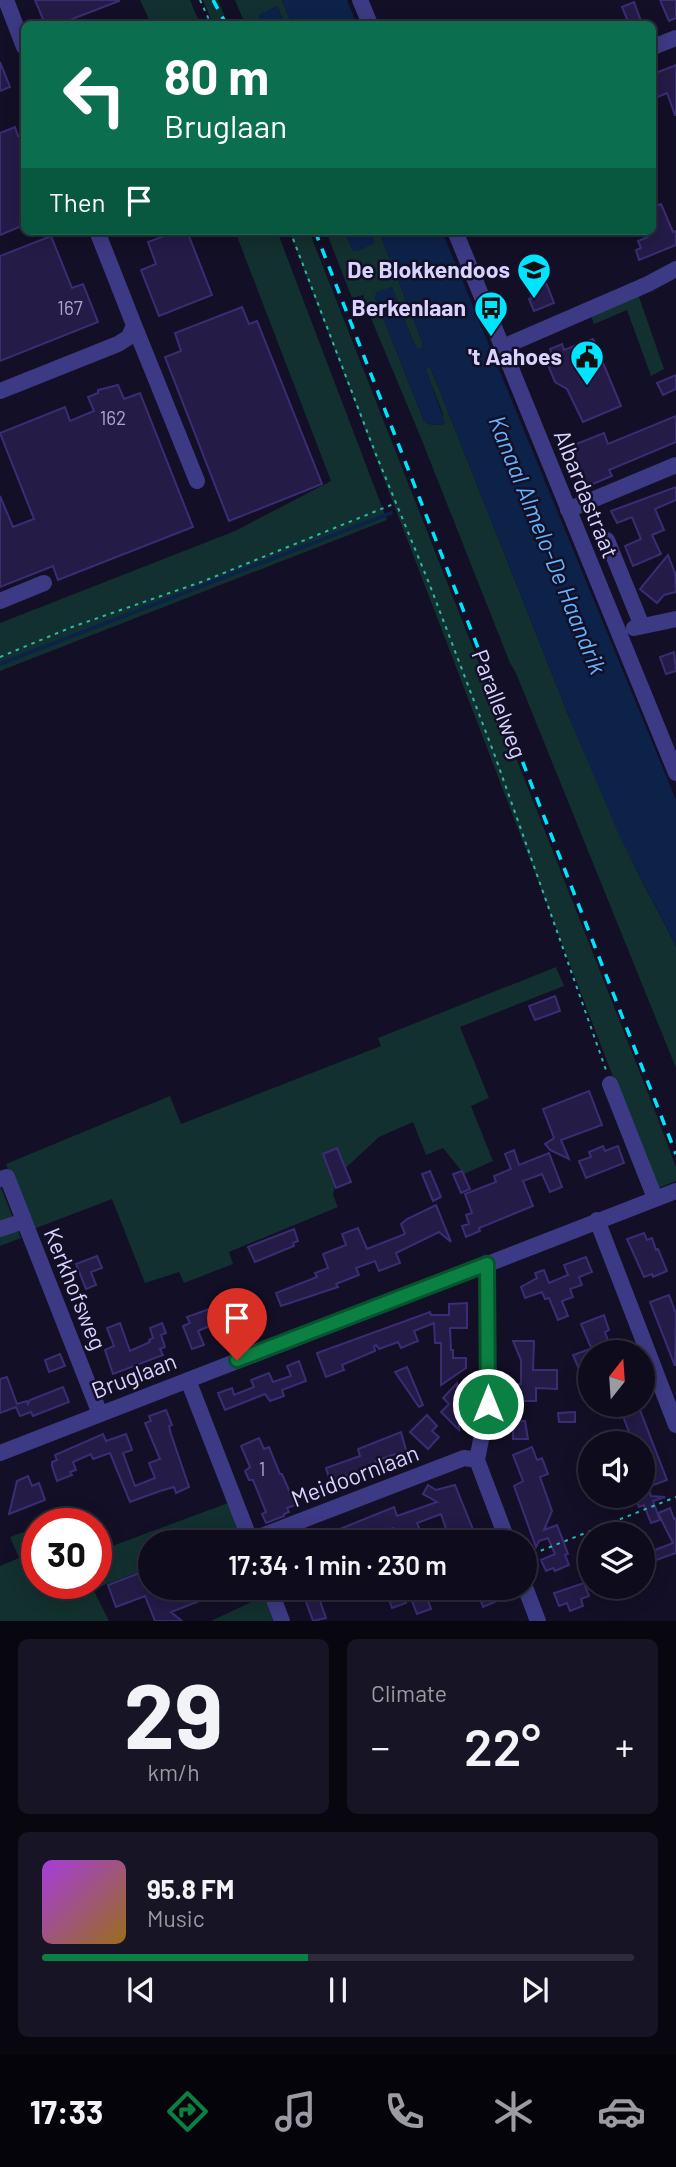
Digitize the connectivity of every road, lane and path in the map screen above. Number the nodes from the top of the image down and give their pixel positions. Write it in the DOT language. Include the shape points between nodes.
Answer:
graph roads {
  1 [pos="6,0"];
  2 [pos="200,0"];
  3 [pos="360,0"];
  4 [pos="210,21"];
  5 [pos="369,21"];
  6 [pos="676,38"];
  7 [pos="21,39"];
  8 [pos="656,46"];
  9 [pos="99,235"];
  10 [pos="292,235"];
  11 [pos="457,235"];
  12 [pos="676,269"];
  13 [pos="134,325"];
  14 [pos="503,347"];
  15 [pos="0,391"];
  16 [pos="676,465"];
  17 [pos="197,481"];
  18 [pos="397,502"];
  19 [pos="568,510"];
  20 [pos="607,540"];
  21 [pos="44,583"];
  22 [pos="0,601"];
  23 [pos="676,619"];
  24 [pos="642,626"];
  25 [pos="618,632"];
  26 [pos="0,657"];
  27 [pos="676,773"];
  28 [pos="610,1084"];
  29 [pos="4,1178"];
  30 [pos="676,1191"];
  31 [pos="655,1198"];
  32 [pos="597,1220"];
  33 [pos="24,1221"];
  34 [pos="0,1229"];
  35 [pos="487,1264"];
  36 [pos="188,1380"];
  37 [pos="100,1414"];
  38 [pos="676,1425"];
  39 [pos="0,1453"];
  40 [pos="477,1460"];
  41 [pos="676,1497"];
  42 [pos="247,1530"];
  43 [pos="279,1530"];
  44 [pos="503,1530"];
  45 [pos="537,1552"];
  46 [pos="274,1600"];
  47 [pos="530,1600"];
  48 [pos="282,1621"];
  49 [pos="538,1621"];
  1 -- 7 [label="street"];
  2 -- 4 [label="path"];
  3 -- 5 [label="street"];
  6 -- 8 [label="street"];
  9 -- 13 [label="street"];
  10 -- 18 [label="path, Parallelweg"];
  11 -- 14 [label="street, Albardastraat"];
  12 -- 14 [label="street"];
  13 -- 15 [label="street" via="118,344"];
  13 -- 17 [label="street"];
  14 -- 19 [label="street, Albardastraat"];
  16 -- 19 [label="street"];
  18 -- 26 [label="path" via="205,581"];
  18 -- 28 [label="path, Parallelweg" via="495,756"];
  19 -- 25 [label="street, Albardastraat"];
  20 -- 24 [label="street, Albardastraat"];
  21 -- 22 [label="street"];
  23 -- 24 [label="street"];
  24 -- 25 [label="street"];
  25 -- 27 [label="street, Albardastraat"];
  28 -- 31 [label="street"];
  29 -- 33 [label="street, Kerkhofsweg"];
  30 -- 31 [label="street, Bruglaan"];
  31 -- 32 [label="street, Bruglaan"];
  32 -- 35 [label="street, Bruglaan"];
  32 -- 38 [label="street"];
  33 -- 34 [label="street, Kerkhofsweg"];
  33 -- 37 [label="street, Kerkhofsweg"];
  35 -- 36 [label="street, Bruglaan"];
  35 -- 40 [label="street" via="488,1404"];
  36 -- 37 [label="street, Bruglaan"];
  36 -- 42 [label="street"];
  37 -- 39 [label="street, Bruglaan"];
  40 -- 43 [label="street, Meidoornlaan" via="464,1458"];
  40 -- 44 [label="street"];
  41 -- 45 [label="path"];
  46 -- 48 [label="street"];
  47 -- 49 [label="street"];
}
